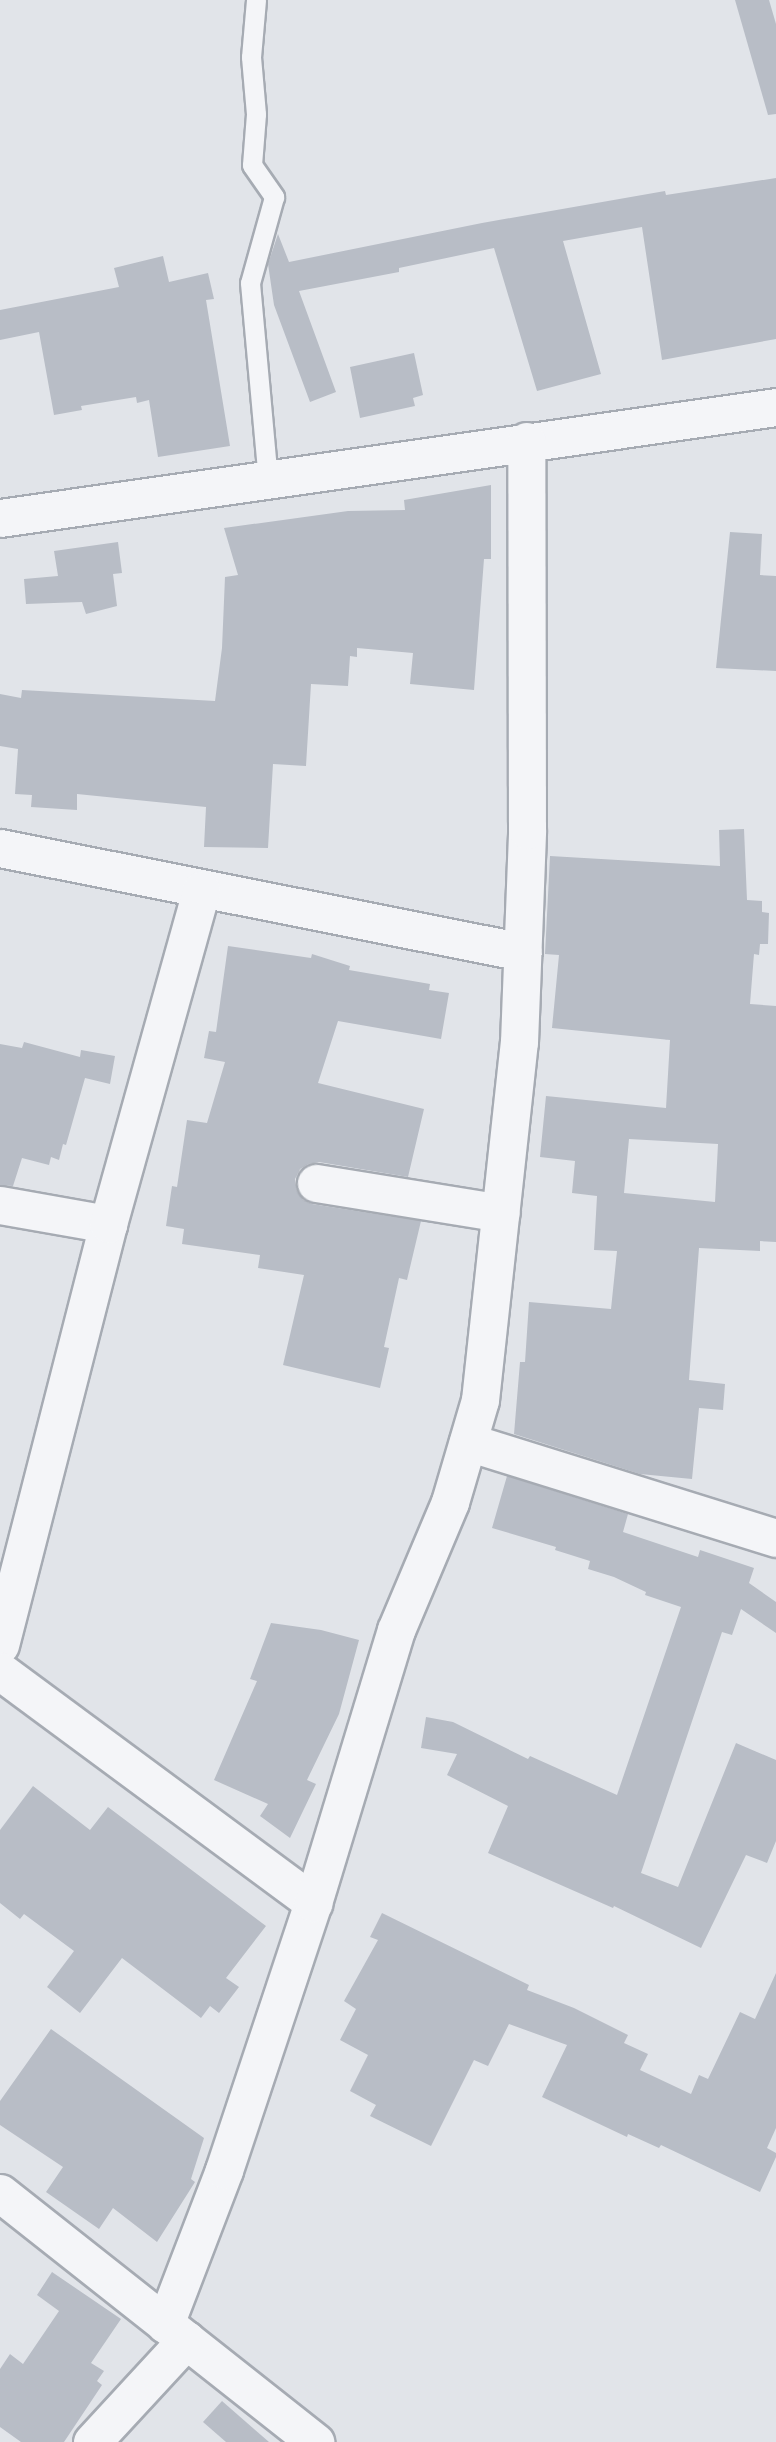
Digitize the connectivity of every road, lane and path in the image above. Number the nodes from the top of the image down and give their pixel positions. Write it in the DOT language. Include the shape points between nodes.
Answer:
graph roads {
  1 [pos="256,0"];
  2 [pos="776,407"];
  3 [pos="526,441"];
  4 [pos="268,479"];
  5 [pos="0,518"];
  6 [pos="0,848"];
  7 [pos="201,890"];
  8 [pos="523,952"];
  9 [pos="316,1183"];
  10 [pos="0,1205"];
  11 [pos="500,1213"];
  12 [pos="108,1224"];
  13 [pos="468,1442"];
  14 [pos="776,1538"];
  15 [pos="0,1645"];
  16 [pos="0,1671"];
  17 [pos="313,1903"];
  18 [pos="0,2193"];
  19 [pos="176,2332"];
  20 [pos="92,2442"];
  21 [pos="315,2442"];
  1 -- 4 [label="lane" via="251,57 256,114 252,165 274,197 250,283"];
  2 -- 3 [label="street"];
  3 -- 4 [label="street"];
  3 -- 8 [label="street"];
  4 -- 5 [label="street"];
  6 -- 7 [label="street"];
  7 -- 8 [label="street"];
  7 -- 12 [label="street"];
  8 -- 11 [label="street" via="519,1042"];
  9 -- 11 [label="street"];
  10 -- 12 [label="street"];
  11 -- 13 [label="street" via="480,1400"];
  12 -- 15 [label="street"];
  13 -- 14 [label="street"];
  13 -- 17 [label="street" via="450,1502 396,1630"];
  16 -- 17 [label="street"];
  17 -- 19 [label="street" via="224,2170"];
  18 -- 19 [label="street"];
  19 -- 20 [label="street"];
  19 -- 21 [label="street"];
}
